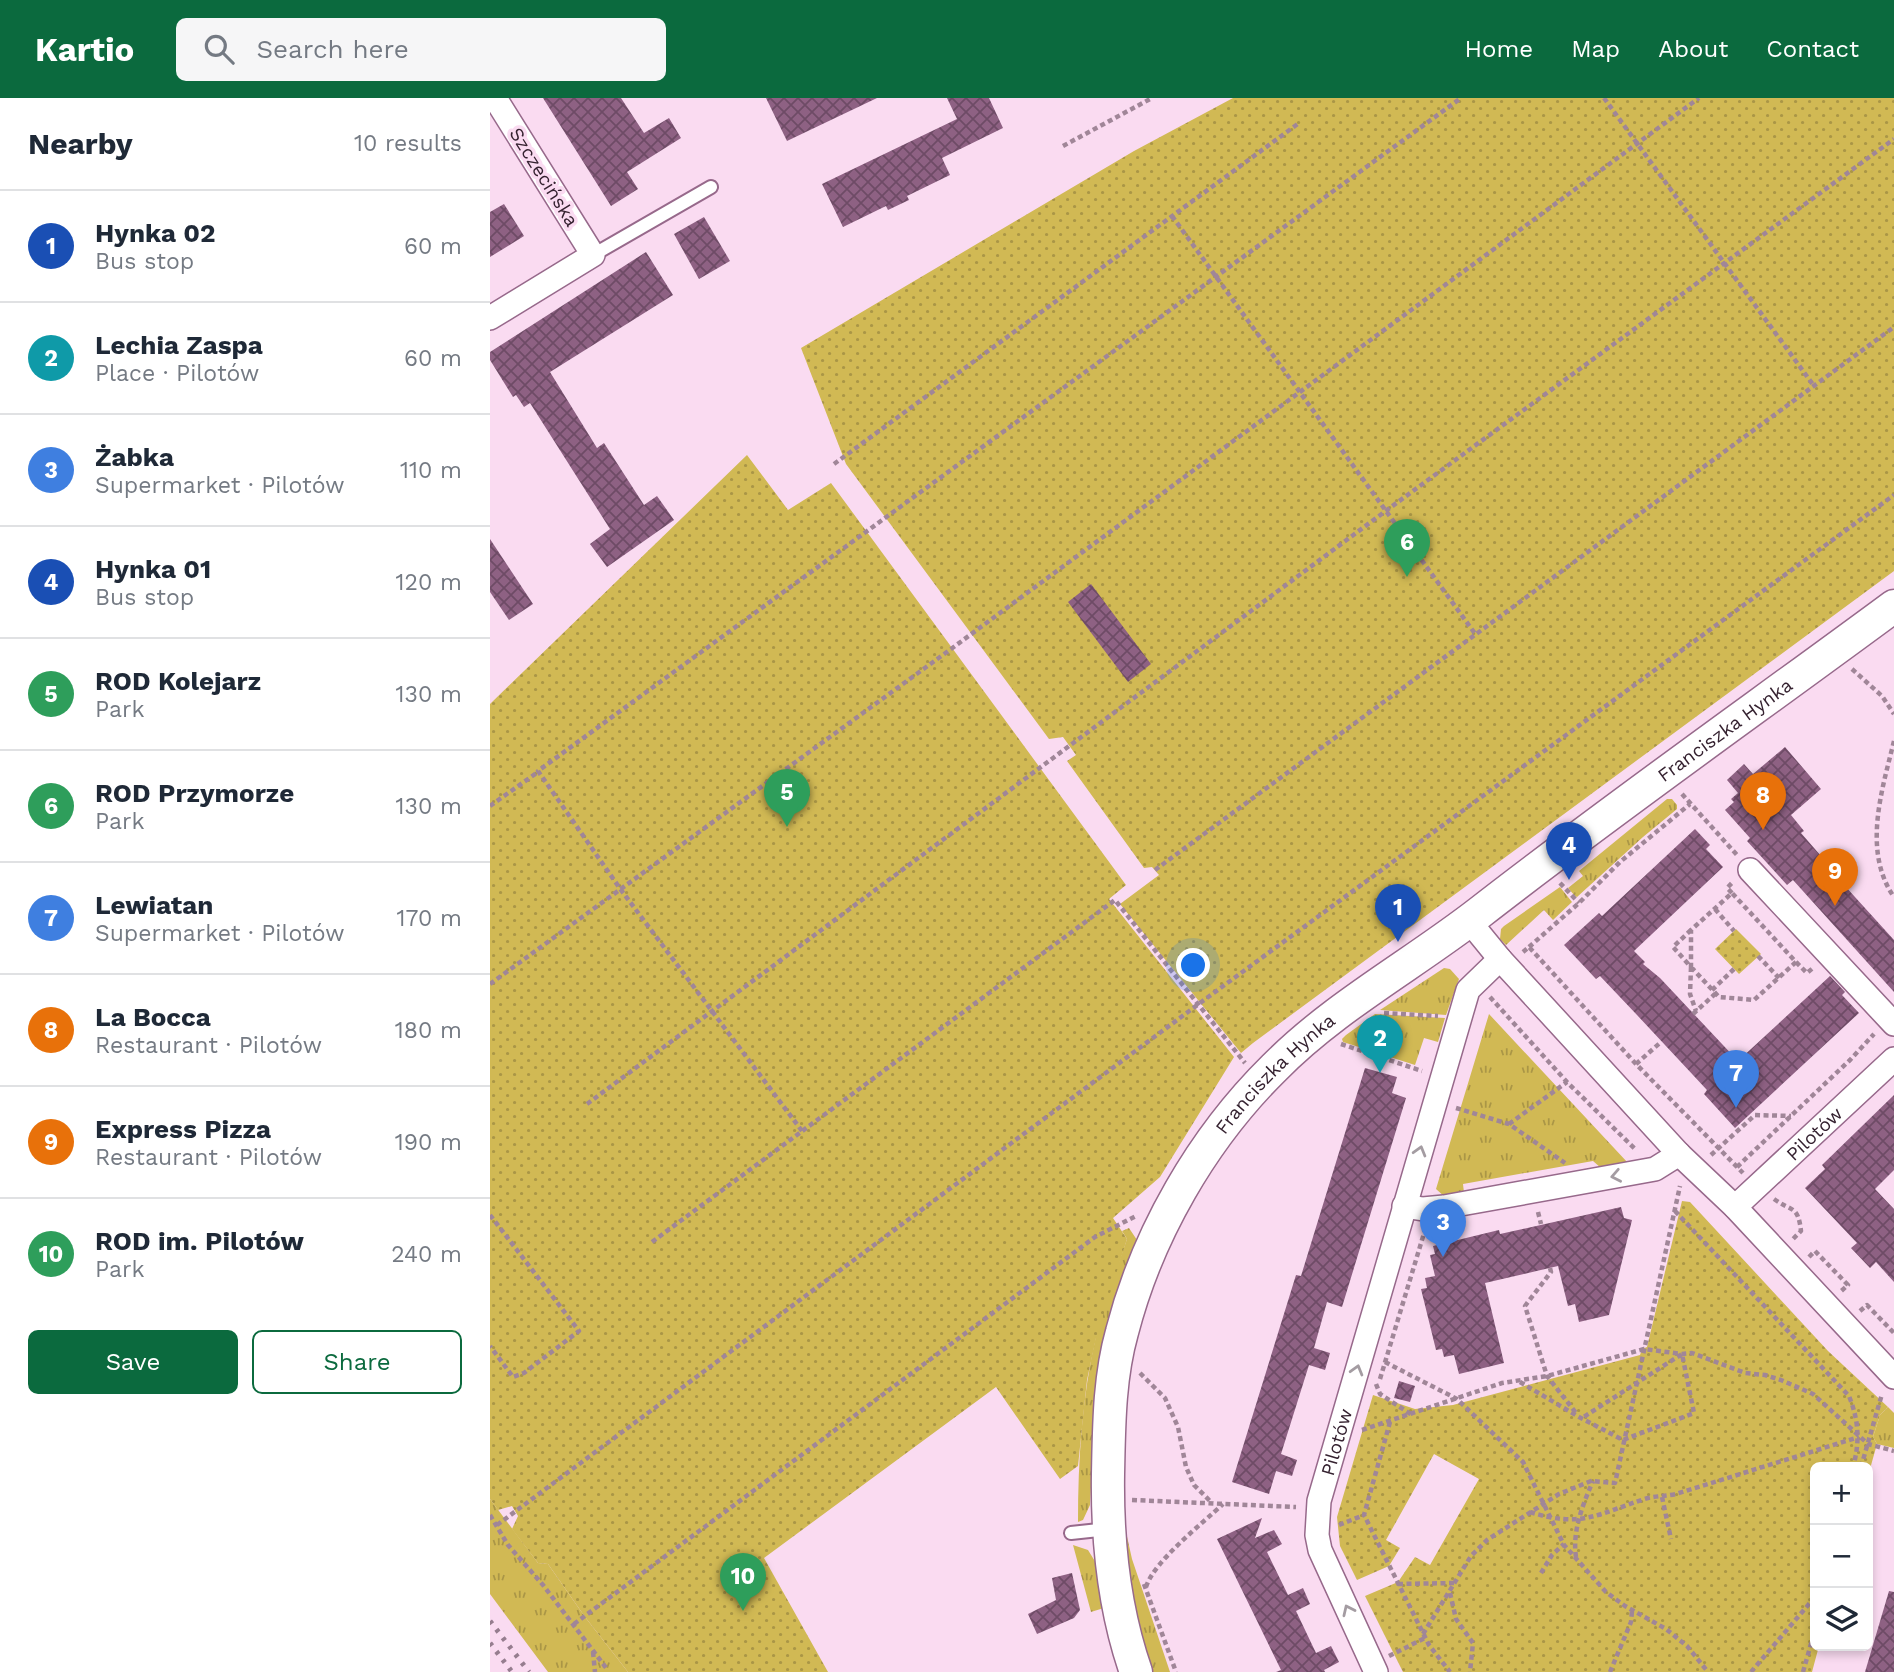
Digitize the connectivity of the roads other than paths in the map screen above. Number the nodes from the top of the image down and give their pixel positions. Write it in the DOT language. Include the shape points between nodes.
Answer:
graph roads {
  1 [pos="495,98"];
  2 [pos="710,187"];
  3 [pos="593,255"];
  4 [pos="490,318"];
  5 [pos="1894,606"];
  6 [pos="1750,870"];
  7 [pos="1469,920"];
  8 [pos="1508,958"];
  9 [pos="1889,1018"];
  10 [pos="1894,1059"];
  11 [pos="1679,1154"];
  12 [pos="1404,1206"];
  13 [pos="1735,1207"];
  14 [pos="1883,1385"];
  15 [pos="1108,1514"];
  16 [pos="1071,1533"];
  17 [pos="1375,1668"];
  18 [pos="1136,1672"];
  1 -- 3 [label="street, Szczecińska"];
  2 -- 3 [label="lane"];
  3 -- 4 [label="street"];
  5 -- 7 [label="street, Franciszka Hynka"];
  6 -- 9 [label="street"];
  7 -- 8 [label="street"];
  7 -- 15 [label="street, Franciszka Hynka" via="1308,1036 1260,1083 1205,1153 1173,1205 1143,1264 1121,1334 1112,1384"];
  8 -- 11 [label="street"];
  12 -- 8 [label="street, Pilotów, one-way" via="1468,990"];
  10 -- 13 [label="street, Pilotów"];
  11 -- 12 [label="street, one-way" via="1655,1169 1444,1207"];
  11 -- 13 [label="street"];
  17 -- 12 [label="street, Pilotów, one-way" via="1320,1550 1319,1501"];
  13 -- 14 [label="street"];
  15 -- 16 [label="lane"];
  15 -- 18 [label="street, Franciszka Hynka" via="1115,1588"];
}
